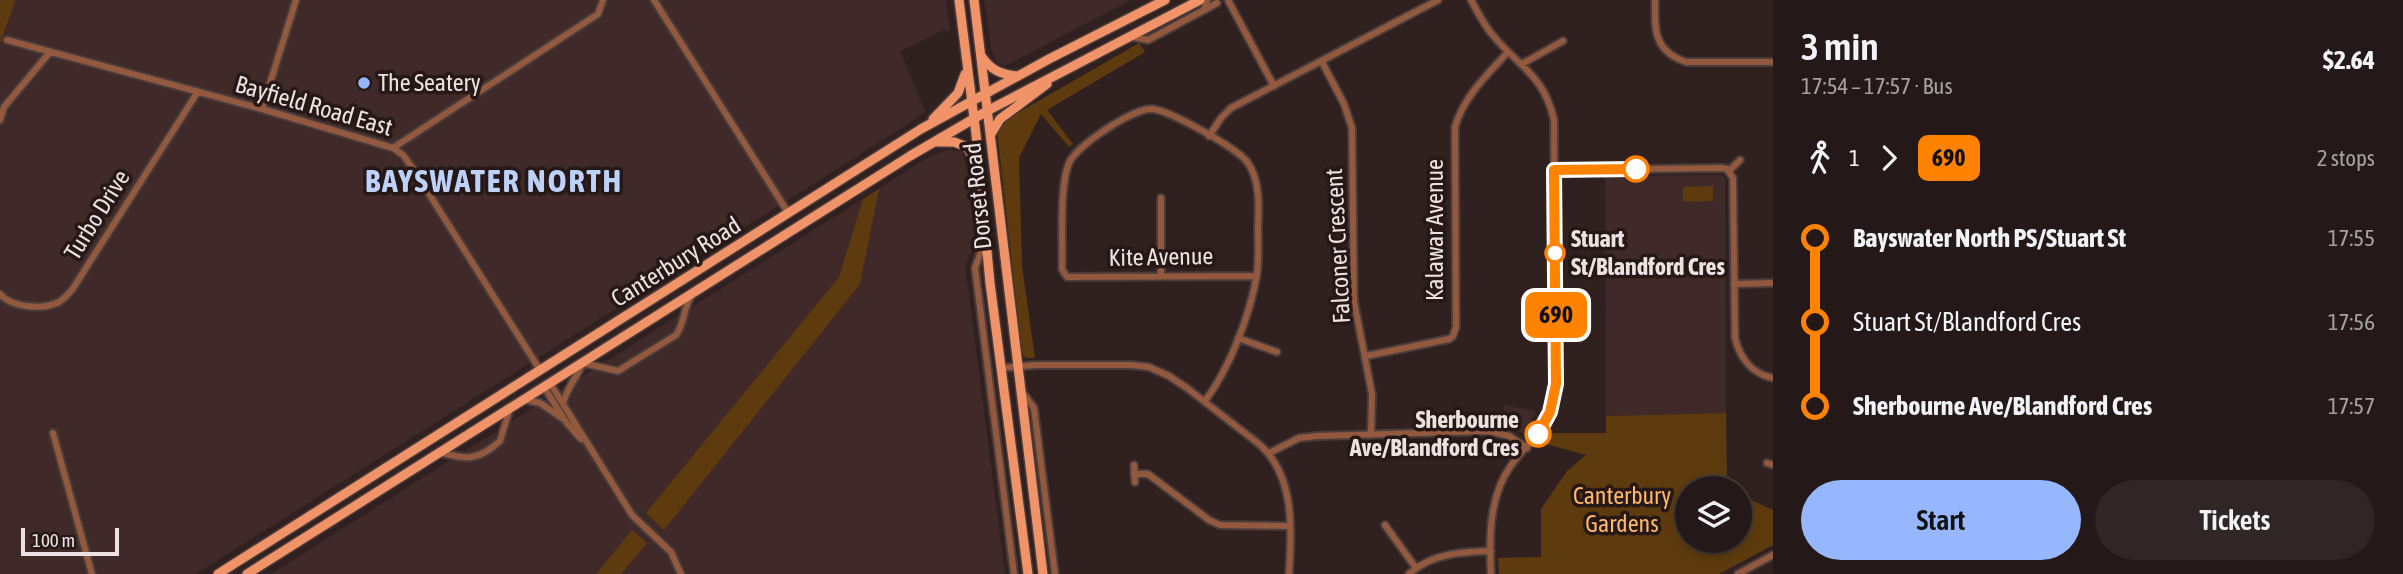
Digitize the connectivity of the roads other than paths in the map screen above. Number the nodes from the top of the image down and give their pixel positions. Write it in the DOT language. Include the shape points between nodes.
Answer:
graph roads {
  1 [pos="296,0"];
  2 [pos="603,0"];
  3 [pos="654,0"];
  4 [pos="959,0"];
  5 [pos="974,0"];
  6 [pos="1166,0"];
  7 [pos="1200,0"];
  8 [pos="1208,0"];
  9 [pos="1228,0"];
  10 [pos="1438,0"];
  11 [pos="1471,0"];
  12 [pos="1655,0"];
  13 [pos="1217,3"];
  14 [pos="1204,10"];
  15 [pos="1130,37"];
  16 [pos="7,40"];
  17 [pos="1563,41"];
  18 [pos="50,52"];
  19 [pos="1508,52"];
  20 [pos="981,56"];
  21 [pos="1322,62"];
  22 [pos="1773,62"];
  23 [pos="1522,64"];
  24 [pos="1071,67"];
  25 [pos="966,69"];
  26 [pos="1017,76"];
  27 [pos="1274,86"];
  28 [pos="197,93"];
  29 [pos="985,93"];
  30 [pos="971,101"];
  31 [pos="262,109"];
  32 [pos="987,111"];
  33 [pos="974,118"];
  34 [pos="0,120"];
  35 [pos="921,129"];
  36 [pos="990,134"];
  37 [pos="1209,136"];
  38 [pos="933,143"];
  39 [pos="393,148"];
  40 [pos="1740,160"];
  41 [pos="979,167"];
  42 [pos="1554,170"];
  43 [pos="1728,171"];
  44 [pos="1161,198"];
  45 [pos="789,214"];
  46 [pos="986,249"];
  47 [pos="708,264"];
  48 [pos="716,276"];
  49 [pos="1161,276"];
  50 [pos="1256,276"];
  51 [pos="1773,283"];
  52 [pos="1734,284"];
  53 [pos="700,287"];
  54 [pos="0,294"];
  55 [pos="1238,338"];
  56 [pos="1277,352"];
  57 [pos="1366,356"];
  58 [pos="583,363"];
  59 [pos="1017,366"];
  60 [pos="1002,368"];
  61 [pos="540,370"];
  62 [pos="1773,378"];
  63 [pos="547,385"];
  64 [pos="1020,388"];
  65 [pos="523,400"];
  66 [pos="1205,401"];
  67 [pos="563,404"];
  68 [pos="510,408"];
  69 [pos="566,422"];
  70 [pos="53,433"];
  71 [pos="1371,435"];
  72 [pos="583,440"];
  73 [pos="1527,448"];
  74 [pos="438,452"];
  75 [pos="1269,453"];
  76 [pos="1134,465"];
  77 [pos="1134,474"];
  78 [pos="1016,475"];
  79 [pos="1135,482"];
  80 [pos="1004,491"];
  81 [pos="325,506"];
  82 [pos="337,518"];
  83 [pos="1385,525"];
  84 [pos="1289,526"];
  85 [pos="1491,551"];
  86 [pos="1773,555"];
  87 [pos="1416,568"];
  88 [pos="92,574"];
  89 [pos="218,574"];
  90 [pos="247,574"];
  91 [pos="681,574"];
  92 [pos="1014,574"];
  93 [pos="1028,574"];
  94 [pos="1042,574"];
  95 [pos="1055,574"];
  96 [pos="1289,574"];
  97 [pos="1409,574"];
  98 [pos="1491,574"];
  99 [pos="1738,574"];
  1 -- 31 [label="street"];
  2 -- 39 [label="street" via="598,14"];
  3 -- 45 [label="street"];
  4 -- 25 [label="main road, Dorset Road"];
  5 -- 20 [label="main road, Dorset Road"];
  6 -- 26 [label="main road, Canterbury Road"];
  7 -- 15 [label="main road, Canterbury Road"];
  8 -- 14 [label="street"];
  9 -- 27 [label="street"];
  10 -- 21 [label="street"];
  11 -- 19 [label="street"];
  12 -- 22 [label="street" via="1656,33 1674,58 1686,62"];
  13 -- 14 [label="street, Canterbury Road"];
  14 -- 15 [label="street, Canterbury Road" via="1148,40"];
  15 -- 24 [label="main road, Canterbury Road"];
  16 -- 18 [label="street, Bayfield Road East"];
  17 -- 23 [label="street"];
  18 -- 28 [label="street, Bayfield Road East"];
  18 -- 34 [label="street" via="4,107"];
  19 -- 23 [label="street"];
  19 -- 57 [label="street, Kalawar Avenue" via="1474,89 1455,127 1453,336"];
  20 -- 26 [label="main road" via="992,69"];
  20 -- 29 [label="main road, Dorset Road"];
  21 -- 27 [label="street"];
  21 -- 57 [label="street, Falconer Crescent" via="1352,128 1354,300"];
  23 -- 42 [label="street" via="1548,98 1554,120"];
  24 -- 32 [label="main road, Canterbury Road"];
  24 -- 36 [label="main road" via="1000,119"];
  25 -- 30 [label="main road, Dorset Road"];
  25 -- 35 [label="main road" via="958,93"];
  26 -- 29 [label="main road, Canterbury Road"];
  27 -- 37 [label="street" via="1231,108"];
  28 -- 31 [label="street, Bayfield Road East"];
  28 -- 54 [label="street, Turbo Drive" via="72,290 51,305 35,306 15,304"];
  29 -- 30 [label="main road, Canterbury Road"];
  29 -- 32 [label="main road, Dorset Road"];
  30 -- 33 [label="main road, Dorset Road"];
  30 -- 35 [label="main road, Canterbury Road"];
  31 -- 39 [label="street, Bayfield Road East"];
  32 -- 33 [label="main road, Canterbury Road"];
  32 -- 36 [label="main road, Dorset Road"];
  33 -- 38 [label="main road, Canterbury Road"];
  33 -- 41 [label="main road, Dorset Road"];
  35 -- 45 [label="main road, Canterbury Road"];
  36 -- 59 [label="main road, Dorset Road"];
  37 -- 49 [label="street, Kite Avenue" via="1171,114 1145,109 1105,131 1078,151 1068,166 1062,270 1067,277"];
  37 -- 50 [label="street" via="1243,157 1253,172 1259,207"];
  38 -- 41 [label="main road" via="960,143"];
  38 -- 48 [label="main road, Canterbury Road"];
  39 -- 61 [label="street, Bayfield Road East" via="414,170"];
  40 -- 43 [label="street"];
  41 -- 46 [label="main road, Dorset Road"];
  42 -- 43 [label="street"];
  42 -- 73 [label="street" via="1556,384 1546,423"];
  43 -- 52 [label="street" via="1732,178"];
  44 -- 49 [label="street"];
  45 -- 47 [label="main road, Canterbury Road"];
  46 -- 60 [label="main road, Dorset Road"];
  46 -- 80 [label="street, Dorset Road" via="975,268"];
  47 -- 48 [label="main road"];
  47 -- 61 [label="main road, Canterbury Road"];
  48 -- 53 [label="main road, Canterbury Road"];
  49 -- 50 [label="street, Kite Avenue"];
  50 -- 55 [label="street"];
  51 -- 52 [label="street"];
  52 -- 62 [label="street" via="1737,348 1751,368"];
  53 -- 58 [label="main road, Canterbury Road"];
  53 -- 58 [label="street" via="686,303 680,329 671,338 618,370"];
  55 -- 56 [label="street"];
  55 -- 66 [label="street" via="1222,377"];
  57 -- 71 [label="street, Falconer Crescent" via="1372,394"];
  58 -- 63 [label="main road, Canterbury Road"];
  58 -- 67 [label="street"];
  59 -- 60 [label="street"];
  59 -- 64 [label="main road, Dorset Road"];
  59 -- 66 [label="street" via="1139,365 1169,376"];
  60 -- 78 [label="main road, Dorset Road"];
  61 -- 63 [label="main road"];
  61 -- 81 [label="main road, Canterbury Road"];
  63 -- 65 [label="main road, Canterbury Road"];
  63 -- 67 [label="street"];
  63 -- 69 [label="street"];
  64 -- 94 [label="main road, Dorset Road"];
  64 -- 95 [label="street, Dorset Road" via="1034,408"];
  65 -- 68 [label="main road, Canterbury Road"];
  65 -- 69 [label="street" via="540,403"];
  66 -- 75 [label="street"];
  67 -- 72 [label="street"];
  68 -- 74 [label="main road, Canterbury Road"];
  68 -- 74 [label="street" via="500,442 476,458"];
  69 -- 72 [label="street"];
  70 -- 88 [label="street"];
  71 -- 73 [label="street" via="1489,431 1509,436"];
  71 -- 75 [label="street" via="1299,438"];
  72 -- 91 [label="street" via="632,514 671,552"];
  73 -- 85 [label="street" via="1508,469 1496,494"];
  74 -- 82 [label="main road, Canterbury Road"];
  75 -- 84 [label="street" via="1285,483"];
  76 -- 77 [label="street"];
  77 -- 79 [label="street"];
  77 -- 84 [label="street" via="1148,474 1220,525"];
  78 -- 80 [label="street"];
  78 -- 93 [label="main road, Dorset Road"];
  80 -- 92 [label="street, Dorset Road"];
  81 -- 82 [label="main road"];
  81 -- 89 [label="main road, Canterbury Road"];
  82 -- 90 [label="main road, Canterbury Road"];
  83 -- 87 [label="street"];
  84 -- 96 [label="street"];
  85 -- 87 [label="street" via="1455,552"];
  85 -- 98 [label="street"];
  86 -- 99 [label="street"];
  87 -- 97 [label="street"];
}
